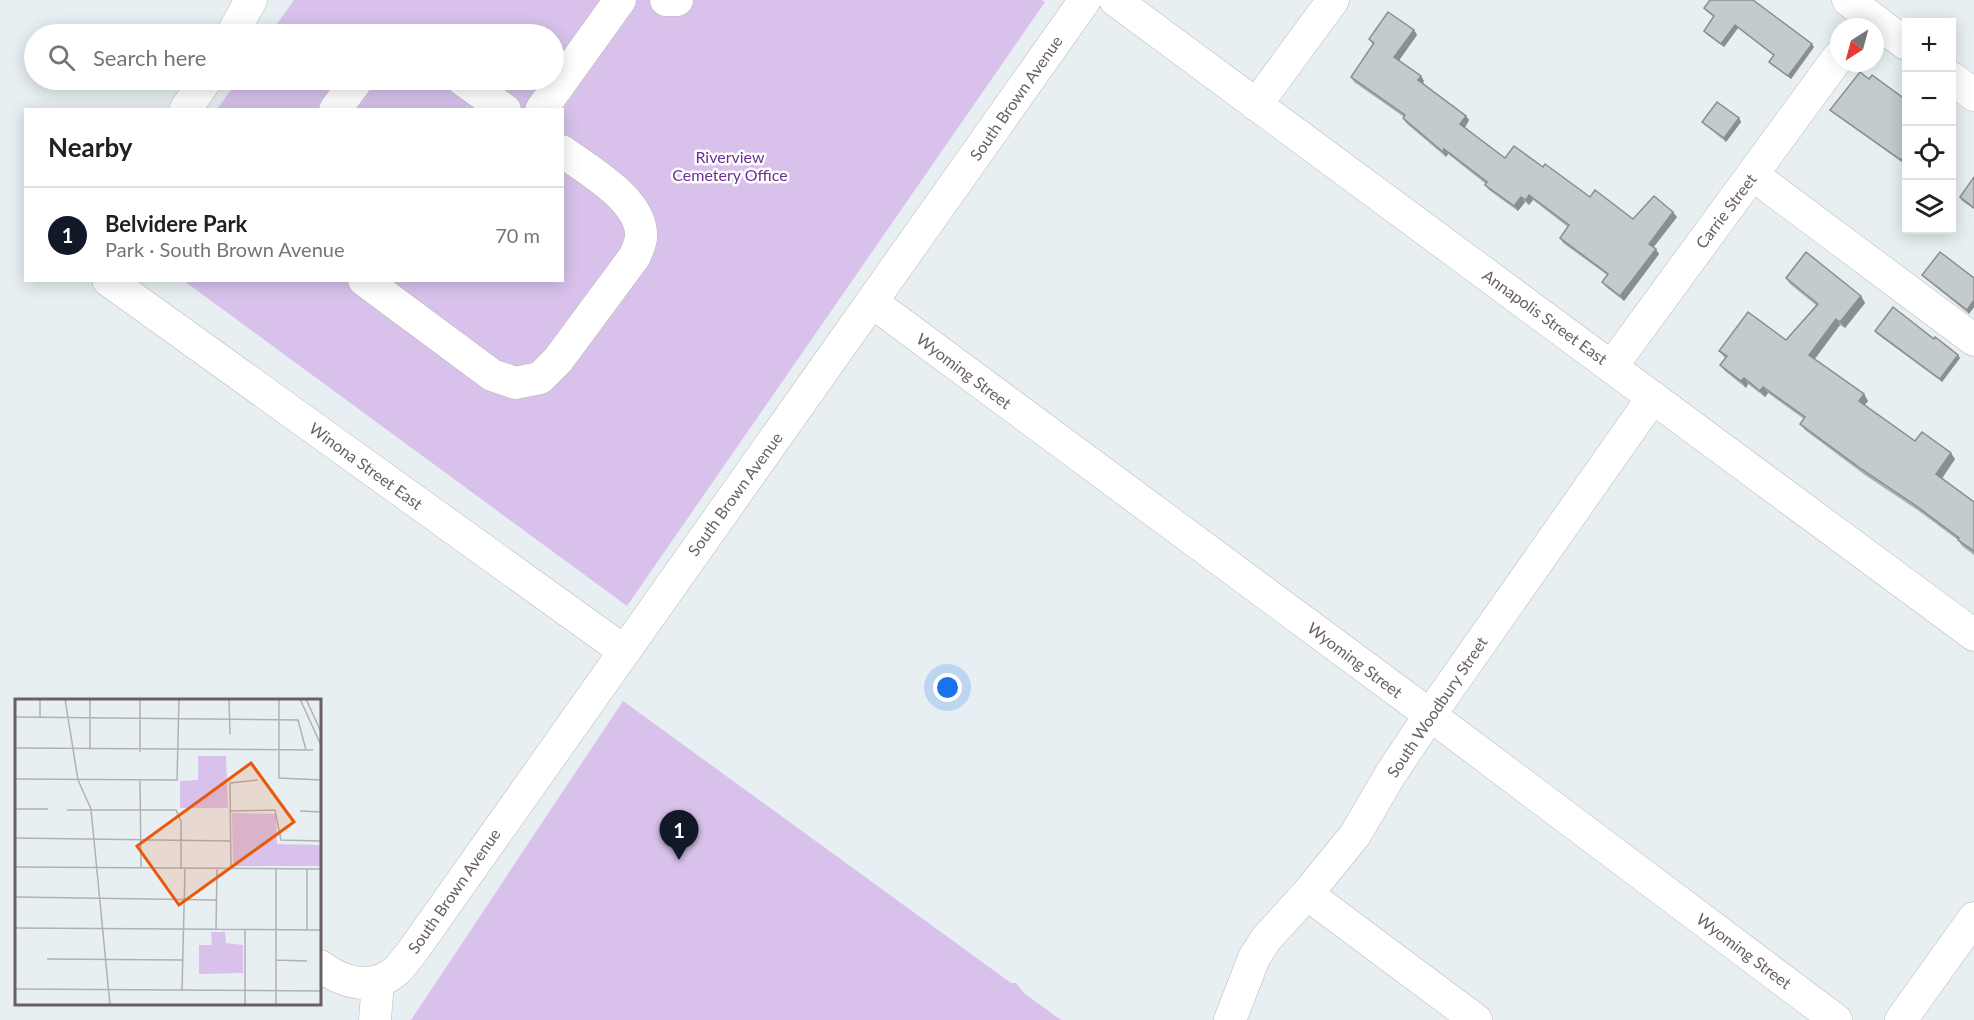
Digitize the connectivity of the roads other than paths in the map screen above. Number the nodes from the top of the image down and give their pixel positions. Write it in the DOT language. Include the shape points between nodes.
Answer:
graph roads {
  1 [pos="251,0"];
  2 [pos="620,0"];
  3 [pos="666,0"];
  4 [pos="677,0"];
  5 [pos="1085,0"];
  6 [pos="1115,0"];
  7 [pos="1333,0"];
  8 [pos="1864,10"];
  9 [pos="238,24"];
  10 [pos="1902,41"];
  11 [pos="1830,68"];
  12 [pos="564,78"];
  13 [pos="1956,81"];
  14 [pos="199,90"];
  15 [pos="349,90"];
  16 [pos="477,90"];
  17 [pos="555,90"];
  18 [pos="1974,94"];
  19 [pos="1256,105"];
  20 [pos="186,108"];
  21 [pos="336,108"];
  22 [pos="502,108"];
  23 [pos="542,108"];
  24 [pos="564,153"];
  25 [pos="1753,175"];
  26 [pos="111,282"];
  27 [pos="367,282"];
  28 [pos="872,302"];
  29 [pos="1974,340"];
  30 [pos="1612,366"];
  31 [pos="1653,397"];
  32 [pos="1974,635"];
  33 [pos="624,651"];
  34 [pos="1430,715"];
  35 [pos="1307,894"];
  36 [pos="1974,918"];
  37 [pos="321,967"];
  38 [pos="378,982"];
  39 [pos="375,1020"];
  40 [pos="1230,1020"];
  41 [pos="1476,1020"];
  42 [pos="1836,1020"];
  43 [pos="1901,1020"];
  1 -- 9 [label="street"];
  2 -- 12 [label="street"];
  3 -- 4 [label="street"];
  5 -- 28 [label="street, South Brown Avenue"];
  6 -- 19 [label="street, Annapolis Street East"];
  7 -- 19 [label="street"];
  8 -- 10 [label="street"];
  11 -- 25 [label="street, Carrie Street"];
  13 -- 18 [label="street"];
  14 -- 20 [label="street"];
  15 -- 21 [label="street"];
  16 -- 22 [label="street"];
  17 -- 23 [label="street"];
  19 -- 30 [label="street, Annapolis Street East"];
  24 -- 27 [label="street" via="623,197 638,217 641,239 635,256 558,360 540,378 515,383 492,375"];
  25 -- 29 [label="street"];
  25 -- 30 [label="street, Carrie Street"];
  26 -- 33 [label="street, Winona Street East"];
  28 -- 33 [label="street, South Brown Avenue"];
  28 -- 34 [label="street, Wyoming Street"];
  30 -- 31 [label="street, Annapolis Street East"];
  31 -- 32 [label="street, Annapolis Street East"];
  31 -- 34 [label="street, South Woodbury Street"];
  33 -- 38 [label="street, South Brown Avenue" via="412,952 397,971"];
  34 -- 35 [label="street, South Woodbury Street" via="1355,835"];
  34 -- 42 [label="street, Wyoming Street"];
  35 -- 40 [label="street, South Woodbury Street" via="1254,958"];
  35 -- 41 [label="street"];
  36 -- 43 [label="street"];
  37 -- 38 [label="street" via="355,984"];
  38 -- 39 [label="street"];
}
